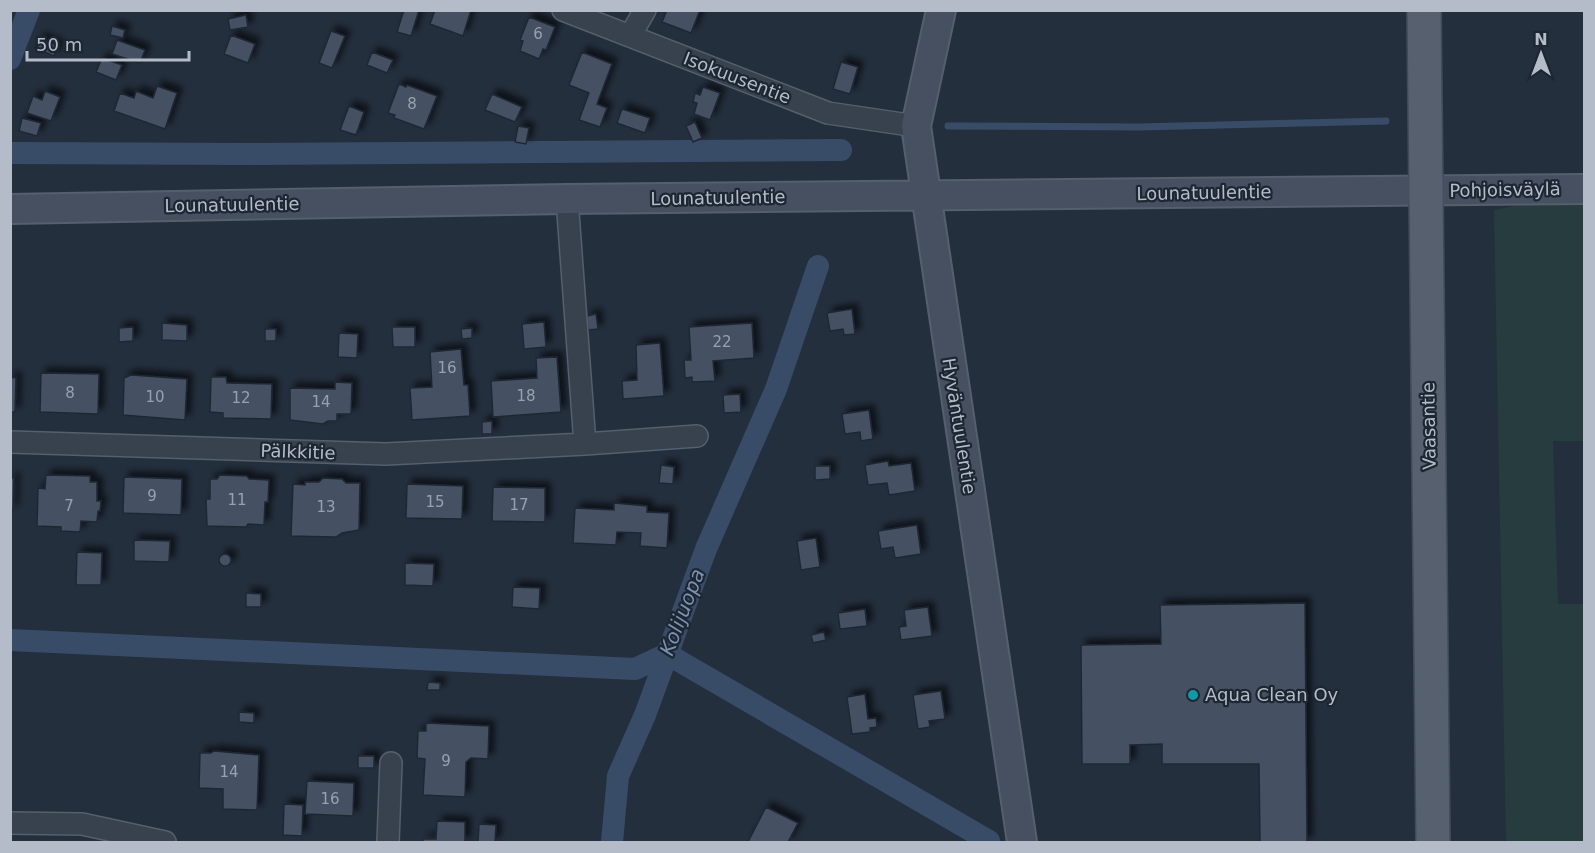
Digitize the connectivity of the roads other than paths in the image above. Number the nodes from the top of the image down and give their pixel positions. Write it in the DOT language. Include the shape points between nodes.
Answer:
graph roads {
  1 [pos="563,10"];
  2 [pos="645,10"];
  3 [pos="940,10"];
  4 [pos="1424,10"];
  5 [pos="630,36"];
  6 [pos="916,126"];
  7 [pos="1584,189"];
  8 [pos="1426,191"];
  9 [pos="925,196"];
  10 [pos="567,199"];
  11 [pos="10,209"];
  12 [pos="698,436"];
  13 [pos="10,442"];
  14 [pos="585,444"];
  15 [pos="391,763"];
  16 [pos="10,823"];
  17 [pos="165,843"];
  18 [pos="388,843"];
  19 [pos="1022,843"];
  20 [pos="1433,843"];
  1 -- 5 [label="street, Isokuusentie"];
  2 -- 5 [label="street"];
  3 -- 6 [label="street, Hyväntuulentie"];
  4 -- 8 [label="main road, Vaasantie"];
  5 -- 6 [label="street, Isokuusentie" via="828,113"];
  6 -- 9 [label="street, Hyväntuulentie"];
  7 -- 8 [label="street, Pohjoisväylä"];
  8 -- 9 [label="street, Lounatuulentie"];
  8 -- 20 [label="main road, Vaasantie"];
  9 -- 10 [label="street, Lounatuulentie"];
  9 -- 19 [label="street, Hyväntuulentie"];
  10 -- 11 [label="street, Lounatuulentie"];
  10 -- 14 [label="street"];
  12 -- 14 [label="street, Pälkkitie"];
  13 -- 14 [label="street, Pälkkitie" via="386,454"];
  15 -- 18 [label="street"];
  16 -- 17 [label="street" via="82,824"];
}
